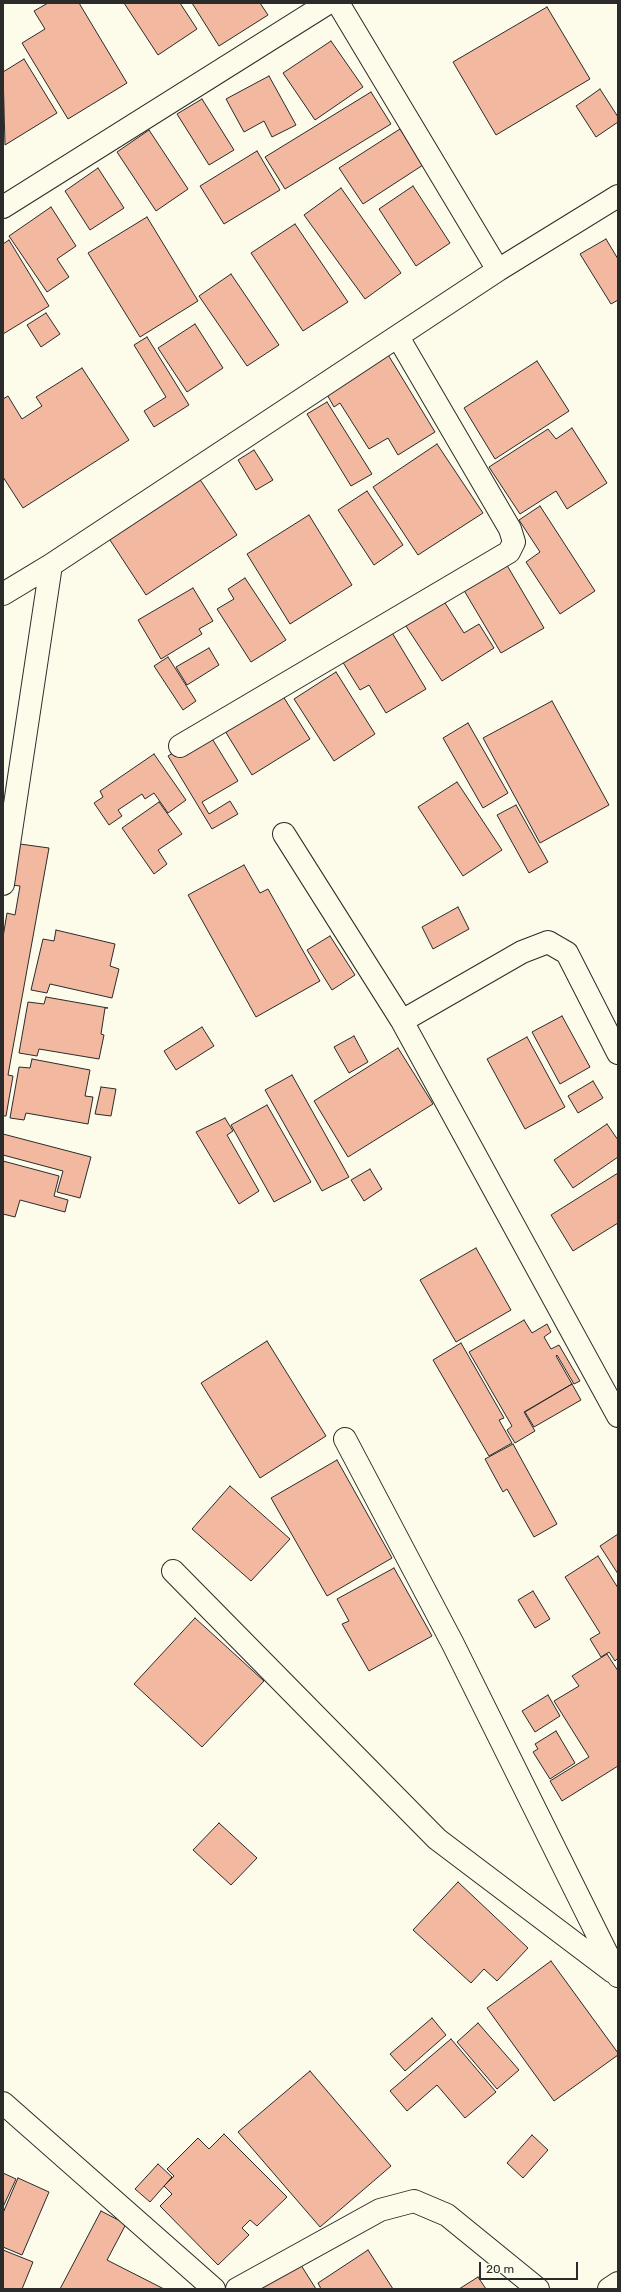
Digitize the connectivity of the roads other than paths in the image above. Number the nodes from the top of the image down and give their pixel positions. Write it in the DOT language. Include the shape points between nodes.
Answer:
graph roads {
  1 [pos="328,3"];
  2 [pos="338,3"];
  3 [pos="618,196"];
  4 [pos="3,207"];
  5 [pos="498,270"];
  6 [pos="398,337"];
  7 [pos="51,565"];
  8 [pos="3,594"];
  9 [pos="180,746"];
  10 [pos="284,834"];
  11 [pos="3,884"];
  12 [pos="402,1020"];
  13 [pos="618,1053"];
  14 [pos="618,1416"];
  15 [pos="345,1439"];
  16 [pos="173,1571"];
  17 [pos="617,1975"];
  18 [pos="3,2103"];
  19 [pos="618,2284"];
  20 [pos="214,2289"];
  21 [pos="237,2289"];
  22 [pos="538,2289"];
  23 [pos="609,2289"];
  1 -- 4 [label="street"];
  2 -- 5 [label="street"];
  3 -- 5 [label="street"];
  5 -- 6 [label="street"];
  6 -- 7 [label="street"];
  6 -- 9 [label="street" via="510,529 514,542 508,552"];
  7 -- 8 [label="street"];
  7 -- 11 [label="street"];
  10 -- 12 [label="street"];
  12 -- 13 [label="street" via="522,952 548,942 567,953"];
  12 -- 14 [label="street"];
  15 -- 17 [label="street" via="453,1644"];
  16 -- 17 [label="street" via="437,1839"];
  18 -- 20 [label="street"];
  19 -- 23 [label="street"];
  21 -- 22 [label="street" via="380,2210 414,2201 447,2215"];
}
